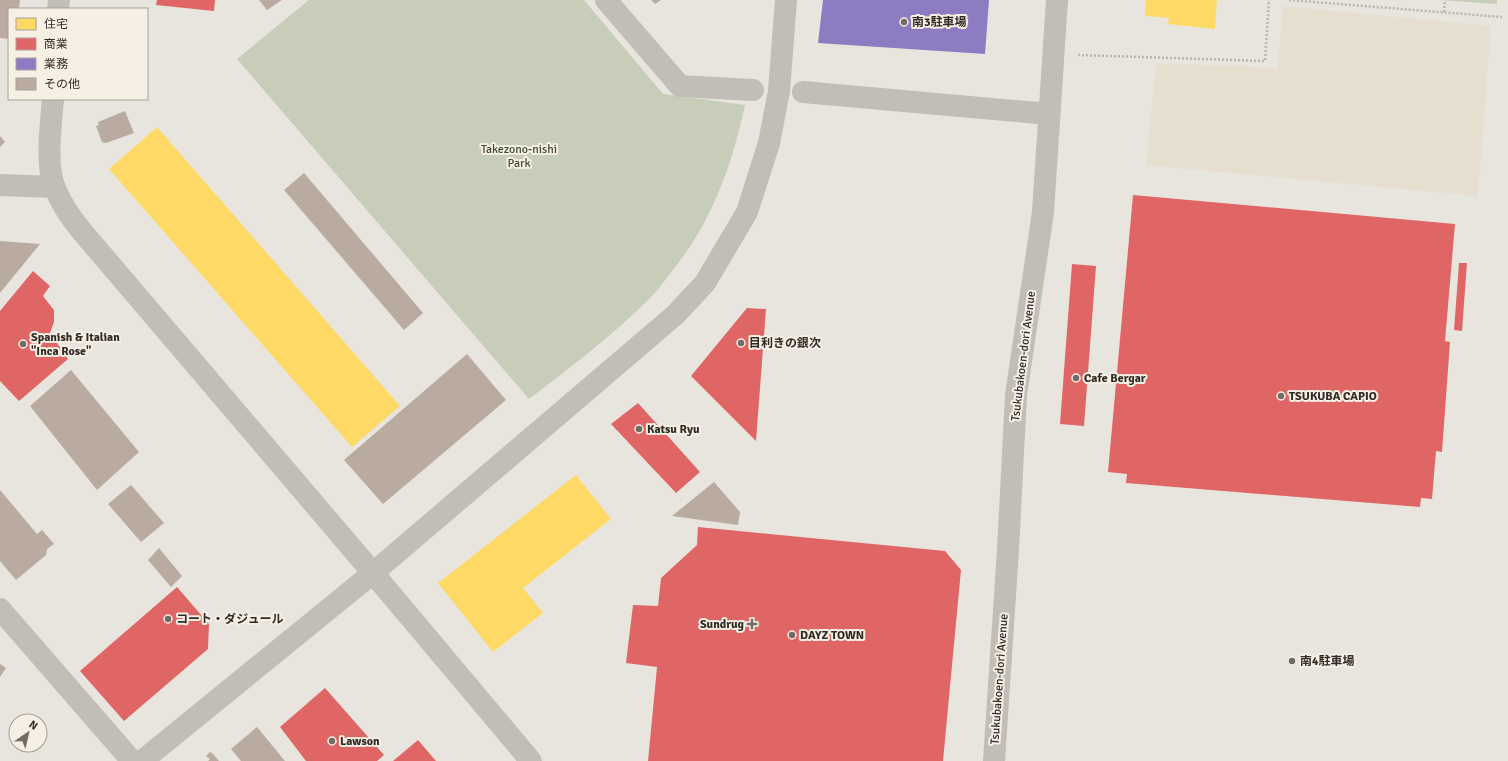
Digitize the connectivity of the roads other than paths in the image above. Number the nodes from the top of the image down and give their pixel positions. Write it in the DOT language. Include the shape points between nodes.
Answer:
graph roads {
  1 [pos="606,0"];
  2 [pos="786,0"];
  3 [pos="1057,0"];
  4 [pos="753,90"];
  5 [pos="803,92"];
  6 [pos="53,100"];
  7 [pos="1049,114"];
  8 [pos="0,185"];
  9 [pos="54,187"];
  10 [pos="373,573"];
  11 [pos="0,609"];
  12 [pos="132,761"];
  13 [pos="142,761"];
  14 [pos="531,761"];
  15 [pos="994,761"];
  1 -- 4 [label="street" via="680,86"];
  2 -- 10 [label="street" via="779,91 769,143 747,212 706,283 675,315"];
  3 -- 7 [label="street, Tsukubakoen-dori Avenue"];
  5 -- 7 [label="street"];
  6 -- 9 [label="street" via="50,169"];
  7 -- 15 [label="street, Tsukubakoen-dori Avenue" via="1043,212 1016,395"];
  8 -- 9 [label="street"];
  9 -- 10 [label="street" via="64,208 98,250"];
  10 -- 13 [label="street"];
  10 -- 14 [label="street"];
  11 -- 12 [label="street"];
}
